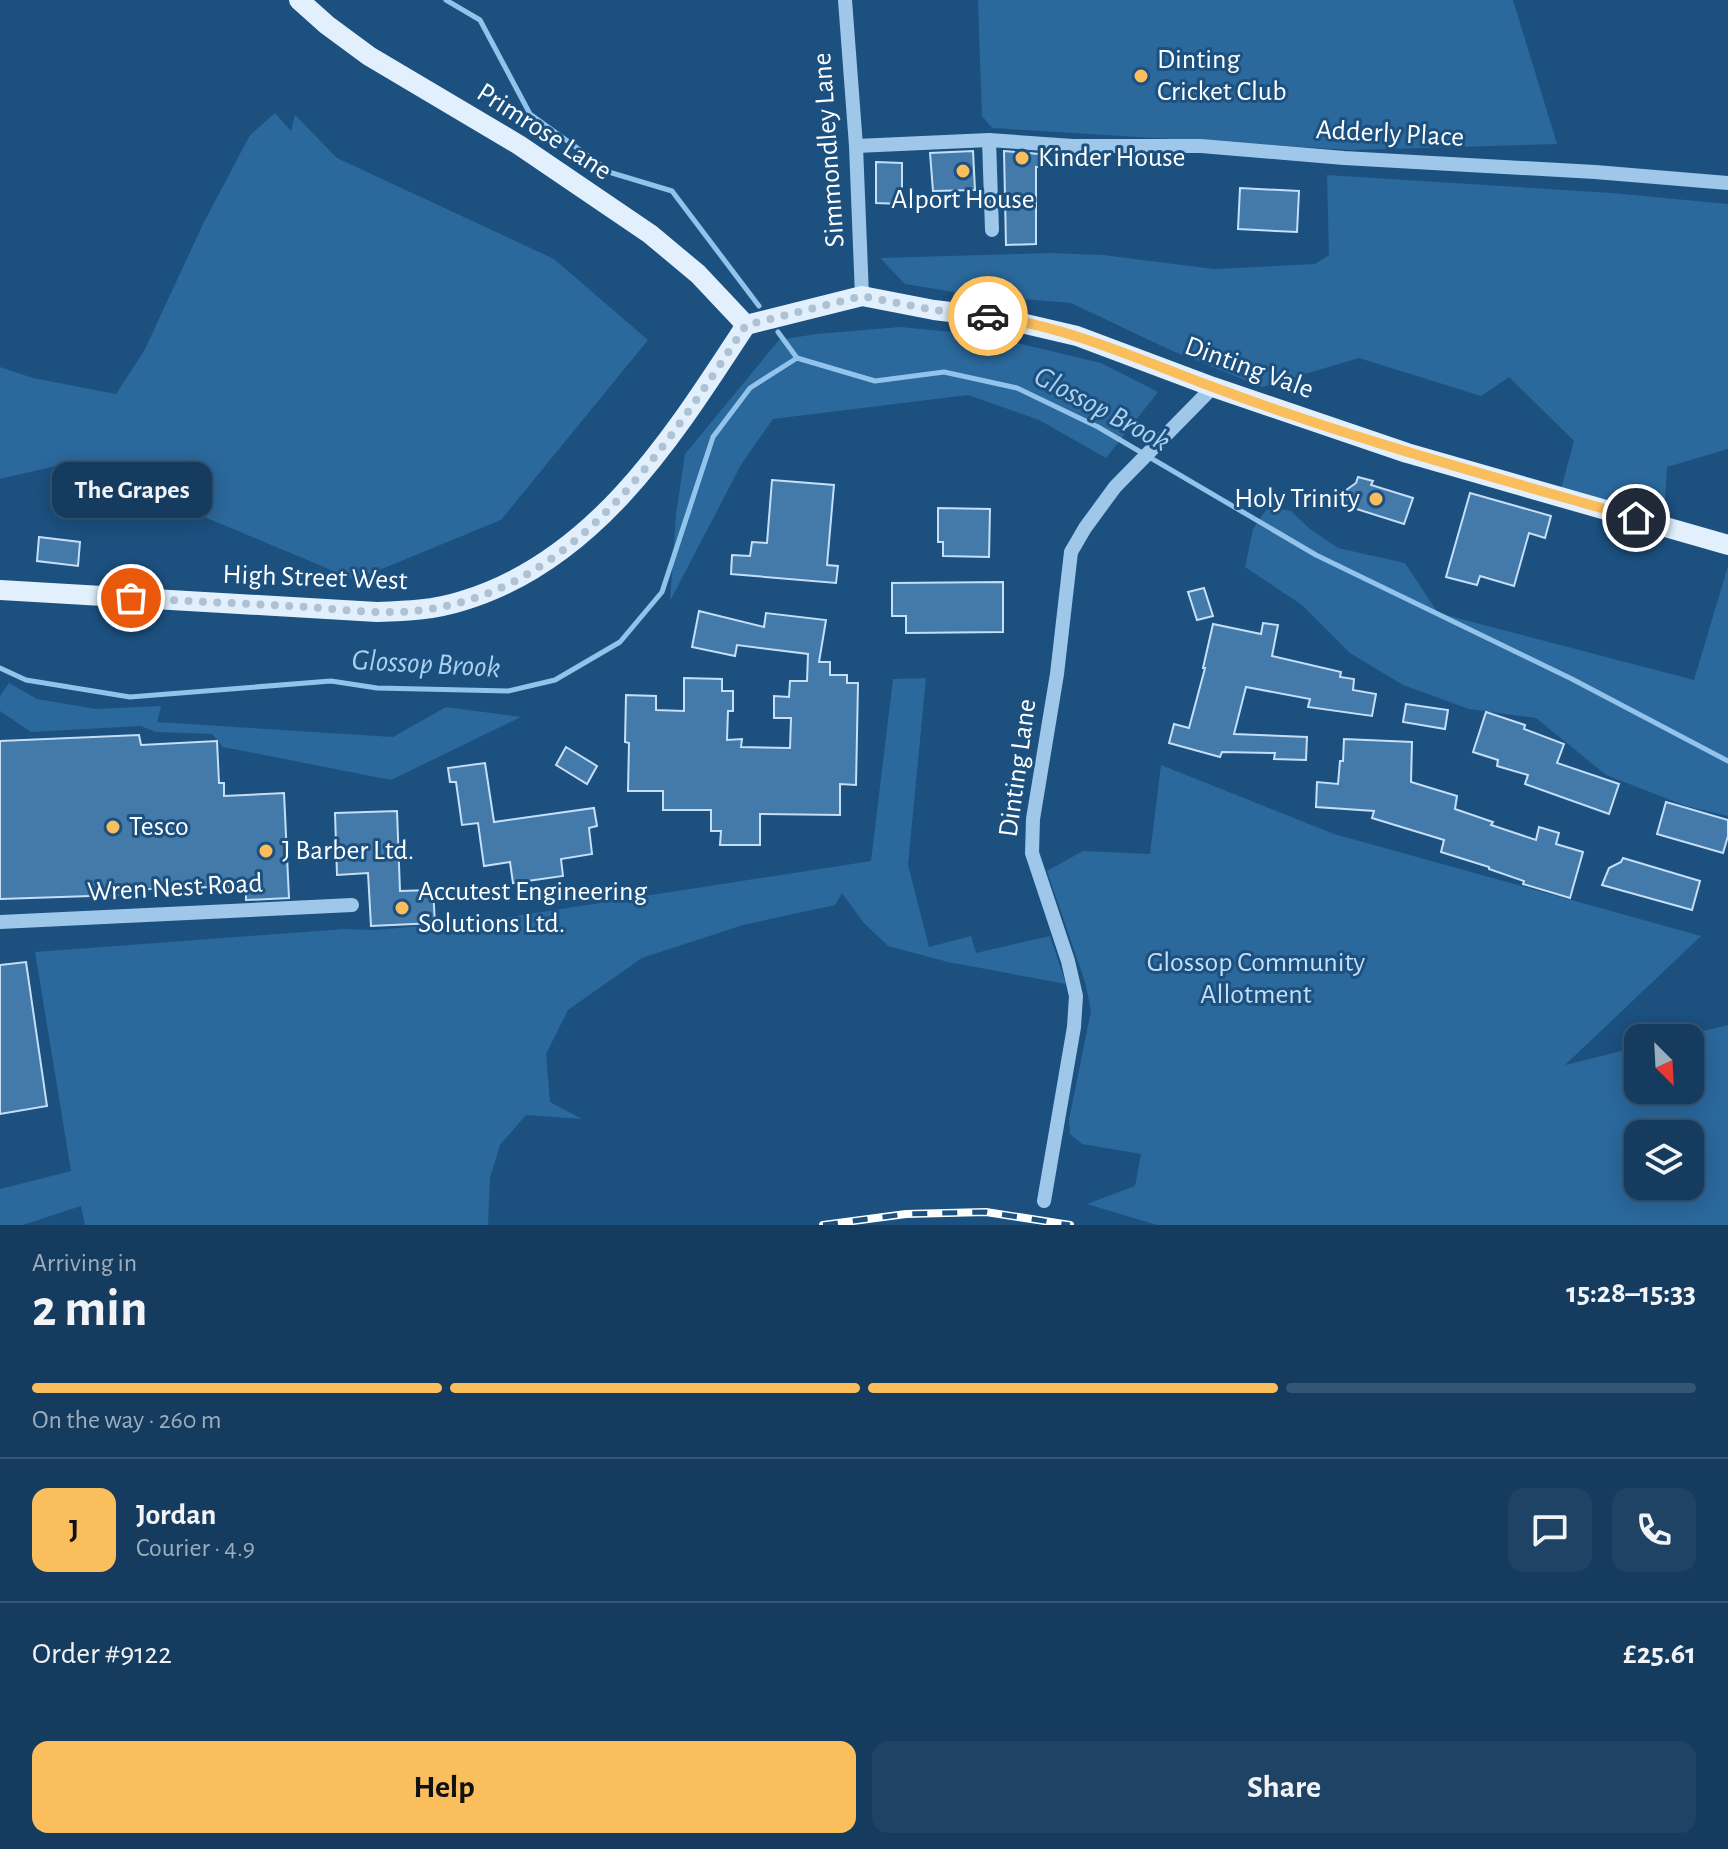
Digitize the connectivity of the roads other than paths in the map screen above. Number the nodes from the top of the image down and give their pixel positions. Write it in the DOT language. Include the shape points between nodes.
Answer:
graph roads {
  1 [pos="299,0"];
  2 [pos="845,0"];
  3 [pos="989,140"];
  4 [pos="856,146"];
  5 [pos="1728,183"];
  6 [pos="992,230"];
  7 [pos="862,296"];
  8 [pos="746,325"];
  9 [pos="1213,387"];
  10 [pos="1728,545"];
  11 [pos="0,590"];
  12 [pos="352,905"];
  13 [pos="0,922"];
  14 [pos="1044,1201"];
  1 -- 8 [label="main road, Primrose Lane" via="369,56 519,145 650,234"];
  2 -- 4 [label="street, Simmondley Lane"];
  3 -- 4 [label="street, Adderly Place"];
  3 -- 5 [label="street, Adderly Place" via="1201,146"];
  3 -- 6 [label="street"];
  4 -- 7 [label="street, Simmondley Lane"];
  7 -- 8 [label="main road, Dinting Vale"];
  7 -- 9 [label="main road, Dinting Vale" via="1077,336"];
  8 -- 11 [label="main road, High Street West" via="623,496 556,556 495,590 424,610 377,612"];
  9 -- 10 [label="main road, Dinting Vale" via="1421,458"];
  9 -- 14 [label="street, Dinting Lane" via="1126,477 1071,552 1033,819 1032,853 1076,996"];
  12 -- 13 [label="street, Wren Nest Road"];
}
